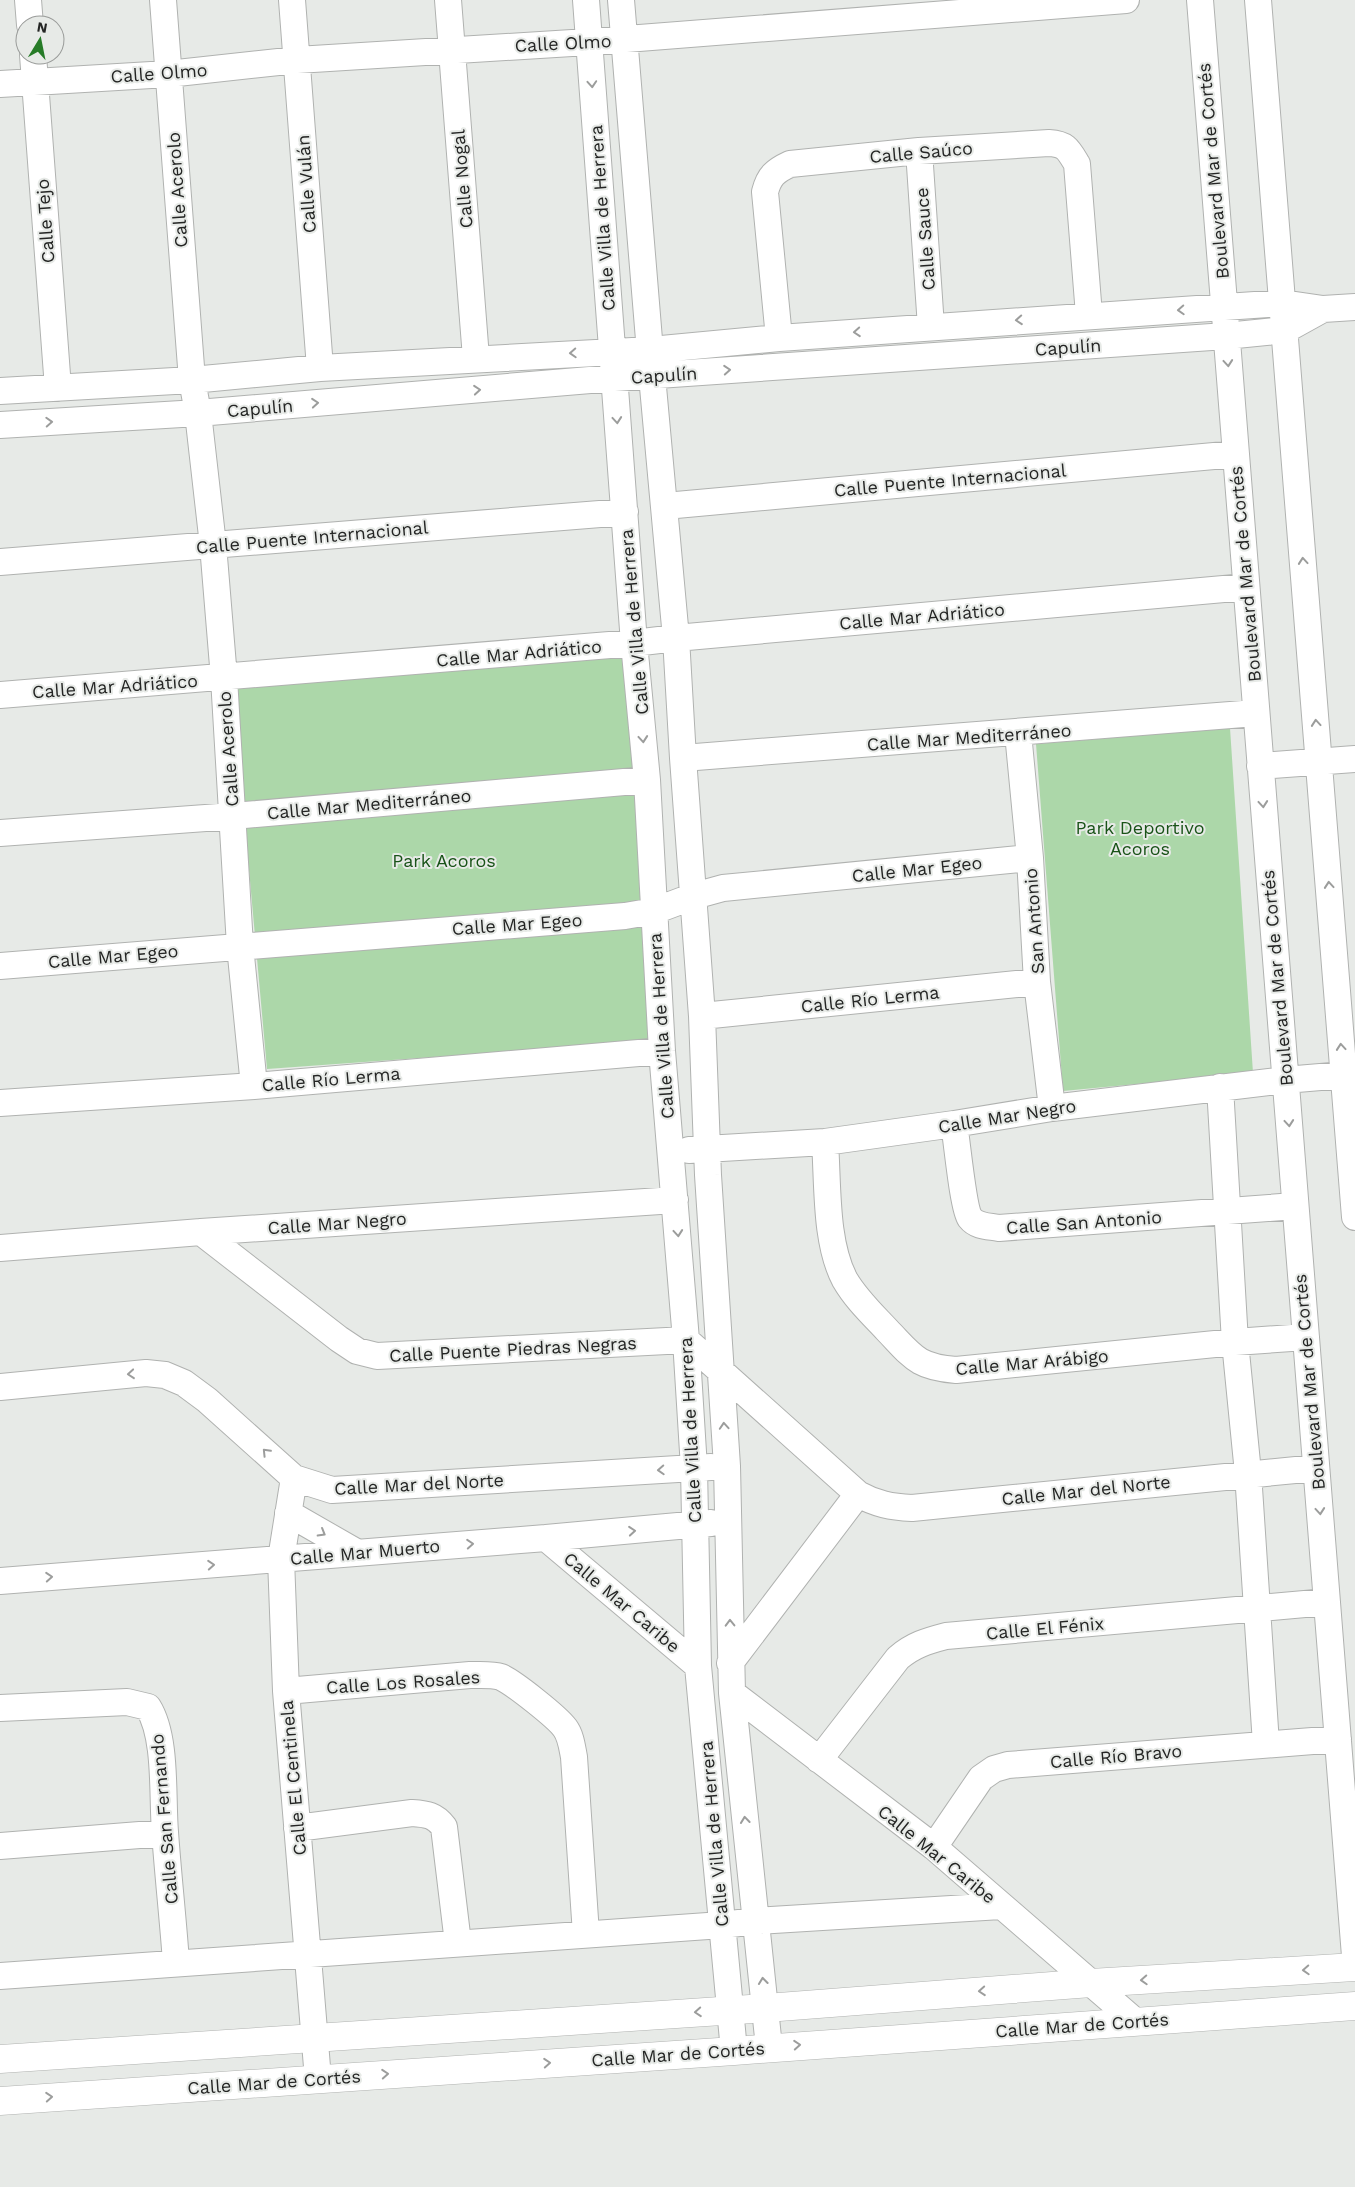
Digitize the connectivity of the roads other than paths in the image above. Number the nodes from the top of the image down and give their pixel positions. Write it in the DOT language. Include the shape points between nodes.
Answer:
graph roads {
  1 [pos="28,0"];
  2 [pos="163,0"];
  3 [pos="292,0"];
  4 [pos="448,0"];
  5 [pos="586,0"];
  6 [pos="621,0"];
  7 [pos="1126,0"];
  8 [pos="1200,0"];
  9 [pos="1258,0"];
  10 [pos="29,15"];
  11 [pos="624,40"];
  12 [pos="588,42"];
  13 [pos="452,49"];
  14 [pos="297,60"];
  15 [pos="34,65"];
  16 [pos="168,74"];
  17 [pos="35,81"];
  18 [pos="0,84"];
  19 [pos="919,151"];
  20 [pos="1282,303"];
  21 [pos="1224,307"];
  22 [pos="1355,307"];
  23 [pos="1323,309"];
  24 [pos="1089,315"];
  25 [pos="930,327"];
  26 [pos="1284,330"];
  27 [pos="1226,336"];
  28 [pos="778,338"];
  29 [pos="651,350"];
  30 [pos="612,351"];
  31 [pos="476,358"];
  32 [pos="320,368"];
  33 [pos="652,376"];
  34 [pos="614,378"];
  35 [pos="192,380"];
  36 [pos="58,388"];
  37 [pos="0,391"];
  38 [pos="198,413"];
  39 [pos="0,425"];
  40 [pos="1236,454"];
  41 [pos="665,506"];
  42 [pos="625,512"];
  43 [pos="213,545"];
  44 [pos="0,562"];
  45 [pos="1246,587"];
  46 [pos="676,638"];
  47 [pos="634,643"];
  48 [pos="224,678"];
  49 [pos="0,695"];
  50 [pos="1256,713"];
  51 [pos="1018,733"];
  52 [pos="682,758"];
  53 [pos="1355,759"];
  54 [pos="1319,762"];
  55 [pos="1260,766"];
  56 [pos="647,780"];
  57 [pos="233,816"];
  58 [pos="0,833"];
  59 [pos="1030,858"];
  60 [pos="694,896"];
  61 [pos="654,911"];
  62 [pos="240,946"];
  63 [pos="0,966"];
  64 [pos="1037,982"];
  65 [pos="702,1016"];
  66 [pos="662,1051"];
  67 [pos="1344,1075"];
  68 [pos="1285,1080"];
  69 [pos="254,1086"];
  70 [pos="1220,1087"];
  71 [pos="0,1103"];
  72 [pos="1052,1108"];
  73 [pos="954,1124"];
  74 [pos="825,1142"];
  75 [pos="707,1149"];
  76 [pos="670,1152"];
  77 [pos="675,1200"];
  78 [pos="1296,1206"];
  79 [pos="1229,1211"];
  80 [pos="1355,1218"];
  81 [pos="201,1232"];
  82 [pos="0,1248"];
  83 [pos="1306,1337"];
  84 [pos="686,1340"];
  85 [pos="1235,1342"];
  86 [pos="720,1370"];
  87 [pos="0,1386"];
  88 [pos="727,1466"];
  89 [pos="694,1468"];
  90 [pos="1316,1468"];
  91 [pos="1248,1473"];
  92 [pos="294,1478"];
  93 [pos="858,1494"];
  94 [pos="288,1513"];
  95 [pos="729,1521"];
  96 [pos="695,1525"];
  97 [pos="546,1538"];
  98 [pos="356,1552"];
  99 [pos="282,1559"];
  100 [pos="0,1581"];
  101 [pos="1327,1602"];
  102 [pos="1256,1609"];
  103 [pos="730,1663"];
  104 [pos="698,1666"];
  105 [pos="286,1691"];
  106 [pos="732,1693"];
  107 [pos="0,1708"];
  108 [pos="1338,1739"];
  109 [pos="1266,1744"];
  110 [pos="819,1760"];
  111 [pos="297,1828"];
  112 [pos="165,1833"];
  113 [pos="0,1846"];
  114 [pos="934,1847"];
  115 [pos="1001,1906"];
  116 [pos="756,1921"];
  117 [pos="722,1926"];
  118 [pos="586,1934"];
  119 [pos="458,1942"];
  120 [pos="308,1954"];
  121 [pos="1355,1956"];
  122 [pos="176,1962"];
  123 [pos="1355,1967"];
  124 [pos="0,1976"];
  125 [pos="1091,1983"];
  126 [pos="1355,2006"];
  127 [pos="766,2008"];
  128 [pos="731,2010"];
  129 [pos="1136,2022"];
  130 [pos="315,2037"];
  131 [pos="769,2047"];
  132 [pos="734,2051"];
  133 [pos="0,2059"];
  134 [pos="318,2078"];
  135 [pos="0,2101"];
  1 -- 10 [label="street"];
  2 -- 16 [label="street, Calle Acerolo"];
  3 -- 14 [label="street, Calle Vulán"];
  4 -- 13 [label="street, Calle Nogal"];
  5 -- 12 [label="street, Calle Villa de Herrera"];
  6 -- 11 [label="street, Calle Villa de Herrera"];
  7 -- 11 [label="street, Calle Olmo"];
  8 -- 21 [label="street, Boulevard Mar de Cortés"];
  9 -- 20 [label="street"];
  11 -- 12 [label="street, Calle Olmo"];
  11 -- 29 [label="street, Calle Villa de Herrera"];
  12 -- 13 [label="street, Calle Olmo"];
  12 -- 30 [label="street, Calle Villa de Herrera, one-way"];
  13 -- 14 [label="street, Calle Olmo"];
  13 -- 31 [label="street, Calle Nogal"];
  14 -- 16 [label="street, Calle Olmo"];
  14 -- 32 [label="street, Calle Vulán"];
  15 -- 17 [label="street, Calle Tejo"];
  16 -- 17 [label="street, Calle Olmo"];
  16 -- 35 [label="street, Calle Acerolo"];
  17 -- 18 [label="street, Calle Olmo"];
  17 -- 36 [label="street, Calle Tejo"];
  19 -- 24 [label="street, Calle Saúco" via="1049,143 1061,144 1070,152 1077,164"];
  19 -- 25 [label="street, Calle Sauce"];
  19 -- 28 [label="street, Calle Saúco" via="790,164 769,178 765,192"];
  20 -- 21 [label="street, Capulín"];
  20 -- 23 [label="street, Capulín"];
  20 -- 26 [label="street"];
  21 -- 24 [label="street, Capulín, one-way"];
  21 -- 27 [label="street, Boulevard Mar de Cortés"];
  22 -- 23 [label="street, Capulín"];
  23 -- 26 [label="street, Capulín"];
  24 -- 25 [label="street, Capulín, one-way"];
  25 -- 28 [label="street, Capulín, one-way"];
  26 -- 27 [label="street, Capulín"];
  54 -- 26 [label="street, one-way"];
  33 -- 27 [label="street, Capulín, one-way"];
  27 -- 40 [label="street, Boulevard Mar de Cortés, one-way"];
  28 -- 29 [label="street, Capulín"];
  29 -- 30 [label="street, Capulín"];
  29 -- 33 [label="street, Calle Villa de Herrera"];
  30 -- 31 [label="street, Capulín, one-way"];
  30 -- 34 [label="street, Calle Villa de Herrera"];
  31 -- 32 [label="street, Capulín"];
  32 -- 35 [label="street, Capulín"];
  33 -- 34 [label="street, Capulín"];
  33 -- 41 [label="street, Calle Villa de Herrera"];
  38 -- 34 [label="street, Capulín, one-way"];
  34 -- 42 [label="street, Calle Villa de Herrera, one-way"];
  35 -- 36 [label="street, Capulín"];
  35 -- 38 [label="street, Calle Acerolo"];
  36 -- 37 [label="street, Capulín"];
  39 -- 38 [label="street, Capulín, one-way"];
  38 -- 43 [label="street, Calle Acerolo"];
  40 -- 41 [label="street, Calle Puente Internacional"];
  40 -- 45 [label="street, Boulevard Mar de Cortés"];
  41 -- 46 [label="street, Calle Villa de Herrera"];
  42 -- 43 [label="street, Calle Puente Internacional"];
  42 -- 47 [label="street, Calle Villa de Herrera"];
  43 -- 44 [label="street, Calle Puente Internacional"];
  43 -- 48 [label="street, Calle Acerolo"];
  45 -- 46 [label="street, Calle Mar Adriático"];
  45 -- 50 [label="street, Boulevard Mar de Cortés"];
  46 -- 47 [label="street, Calle Mar Adriático"];
  46 -- 52 [label="street, Calle Villa de Herrera"];
  47 -- 48 [label="street, Calle Mar Adriático"];
  47 -- 56 [label="street, Calle Villa de Herrera, one-way"];
  48 -- 49 [label="street, Calle Mar Adriático"];
  48 -- 57 [label="street, Calle Acerolo"];
  50 -- 51 [label="street, Calle Mar Mediterráneo"];
  50 -- 55 [label="street, Boulevard Mar de Cortés"];
  51 -- 52 [label="street, Calle Mar Mediterráneo"];
  51 -- 59 [label="street, San Antonio"];
  52 -- 60 [label="street, Calle Villa de Herrera"];
  53 -- 54 [label="street"];
  54 -- 55 [label="street"];
  67 -- 54 [label="street, one-way"];
  55 -- 68 [label="street, Boulevard Mar de Cortés, one-way"];
  56 -- 57 [label="street, Calle Mar Mediterráneo"];
  56 -- 61 [label="street, Calle Villa de Herrera"];
  57 -- 58 [label="street, Calle Mar Mediterráneo"];
  57 -- 62 [label="street, Calle Acerolo"];
  59 -- 60 [label="street, Calle Mar Egeo" via="723,888"];
  59 -- 64 [label="street, San Antonio"];
  60 -- 61 [label="street, Calle Mar Egeo"];
  60 -- 65 [label="street, Calle Villa de Herrera"];
  61 -- 62 [label="street, Calle Mar Egeo" via="625,916"];
  61 -- 66 [label="street, Calle Villa de Herrera"];
  62 -- 63 [label="street, Calle Mar Egeo"];
  62 -- 69 [label="street, Calle Acerolo"];
  64 -- 65 [label="street, Calle Río Lerma"];
  64 -- 72 [label="street, San Antonio"];
  65 -- 75 [label="street, Calle Villa de Herrera"];
  66 -- 69 [label="street, Calle Río Lerma"];
  66 -- 76 [label="street, Calle Villa de Herrera"];
  67 -- 68 [label="street, Calle Mar Negro"];
  67 -- 80 [label="street"];
  68 -- 70 [label="street, Calle Mar Negro"];
  68 -- 78 [label="street, Boulevard Mar de Cortés, one-way"];
  69 -- 71 [label="street, Calle Río Lerma"];
  70 -- 72 [label="street, Calle Mar Negro"];
  70 -- 79 [label="street"];
  72 -- 73 [label="street, Calle Mar Negro"];
  73 -- 74 [label="street, Calle Mar Negro"];
  73 -- 79 [label="street, Calle San Antonio" via="965,1202 970,1217 980,1225 999,1228"];
  74 -- 75 [label="street, Calle Mar Negro"];
  74 -- 85 [label="street, Calle Mar Arábigo" via="831,1226 836,1259 842,1273 856,1298 911,1355 925,1365 956,1370"];
  75 -- 76 [label="street, Calle Mar Negro"];
  75 -- 86 [label="street, Calle Villa de Herrera"];
  76 -- 77 [label="street, Calle Villa de Herrera"];
  77 -- 81 [label="street, Calle Mar Negro"];
  77 -- 84 [label="street, Calle Villa de Herrera, one-way"];
  78 -- 79 [label="street, Calle San Antonio"];
  78 -- 83 [label="street, Boulevard Mar de Cortés"];
  79 -- 85 [label="street"];
  81 -- 82 [label="street, Calle Mar Negro"];
  81 -- 84 [label="street, Calle Puente Piedras Negras" via="339,1339 357,1351 377,1356"];
  83 -- 85 [label="street, Calle Mar Arábigo"];
  83 -- 90 [label="street, Boulevard Mar de Cortés"];
  84 -- 86 [label="street, Calle Mar del Norte"];
  84 -- 89 [label="street, Calle Villa de Herrera"];
  85 -- 91 [label="street"];
  88 -- 86 [label="street, Calle Villa de Herrera, one-way"];
  86 -- 93 [label="street, Calle Mar del Norte"];
  92 -- 87 [label="street, Calle Mar del Norte, one-way" via="207,1400 184,1383 166,1375 146,1373"];
  88 -- 89 [label="street, Calle Mar del Norte"];
  88 -- 95 [label="street, Calle Villa de Herrera"];
  89 -- 92 [label="street, Calle Mar del Norte, one-way" via="332,1490"];
  89 -- 96 [label="street, Calle Villa de Herrera"];
  90 -- 91 [label="street, Calle Mar del Norte"];
  90 -- 101 [label="street, Boulevard Mar de Cortés, one-way"];
  91 -- 93 [label="street, Calle Mar del Norte" via="912,1508 874,1503"];
  91 -- 102 [label="street"];
  92 -- 94 [label="street, Calle El Centinela"];
  93 -- 103 [label="street"];
  94 -- 98 [label="street, one-way"];
  94 -- 99 [label="street, Calle El Centinela"];
  95 -- 96 [label="street, Calle Mar Muerto"];
  103 -- 95 [label="street, Calle Villa de Herrera, one-way"];
  97 -- 96 [label="street, Calle Mar Muerto, one-way"];
  96 -- 104 [label="street, Calle Villa de Herrera"];
  98 -- 97 [label="street, Calle Mar Muerto, one-way"];
  97 -- 104 [label="street, Calle Mar Caribe"];
  98 -- 99 [label="street, Calle Mar Muerto"];
  100 -- 99 [label="street, Calle Mar Muerto, one-way"];
  99 -- 105 [label="street, Calle El Centinela"];
  101 -- 102 [label="street, Calle El Fénix"];
  101 -- 108 [label="street, Boulevard Mar de Cortés"];
  102 -- 109 [label="street"];
  102 -- 110 [label="street, Calle El Fénix" via="946,1636 925,1641 898,1658"];
  103 -- 106 [label="street, Calle Villa de Herrera"];
  104 -- 117 [label="street, Calle Villa de Herrera"];
  105 -- 111 [label="street, Calle El Centinela"];
  105 -- 118 [label="street, Calle Los Rosales" via="487,1675 500,1677 512,1684 557,1720 571,1740 574,1757"];
  106 -- 110 [label="street, Calle Mar Caribe"];
  116 -- 106 [label="street, Calle Villa de Herrera, one-way"];
  107 -- 112 [label="street, Calle San Fernando" via="127,1702 148,1707 155,1718 160,1738"];
  108 -- 109 [label="street, Calle Río Bravo"];
  108 -- 121 [label="street, Boulevard Mar de Cortés"];
  109 -- 114 [label="street, Calle Río Bravo" via="1008,1765 994,1769 981,1778"];
  110 -- 114 [label="street, Calle Mar Caribe"];
  111 -- 119 [label="street" via="412,1813 437,1818 444,1827"];
  111 -- 120 [label="street, Calle El Centinela"];
  112 -- 113 [label="street"];
  112 -- 122 [label="street, Calle San Fernando"];
  114 -- 115 [label="street, Calle Mar Caribe"];
  115 -- 116 [label="street"];
  115 -- 125 [label="street, Calle Mar Caribe"];
  116 -- 117 [label="street"];
  127 -- 116 [label="street, Calle Villa de Herrera, one-way"];
  117 -- 118 [label="street"];
  117 -- 128 [label="street, Calle Villa de Herrera"];
  118 -- 119 [label="street"];
  119 -- 120 [label="street"];
  120 -- 122 [label="street"];
  120 -- 130 [label="street, Calle El Centinela"];
  122 -- 124 [label="street"];
  123 -- 125 [label="main road, one-way"];
  125 -- 127 [label="main road, one-way"];
  125 -- 129 [label="street, Calle Mar Caribe"];
  126 -- 129 [label="main road, Calle Mar de Cortés"];
  127 -- 128 [label="main road"];
  127 -- 131 [label="street, Calle Villa de Herrera"];
  128 -- 130 [label="main road, one-way"];
  128 -- 132 [label="street, Calle Villa de Herrera"];
  131 -- 129 [label="main road, Calle Mar de Cortés, one-way"];
  130 -- 133 [label="main road"];
  130 -- 134 [label="street, Calle El Centinela"];
  131 -- 132 [label="main road, Calle Mar de Cortés"];
  134 -- 132 [label="main road, Calle Mar de Cortés, one-way"];
  135 -- 134 [label="main road, Calle Mar de Cortés, one-way"];
}
